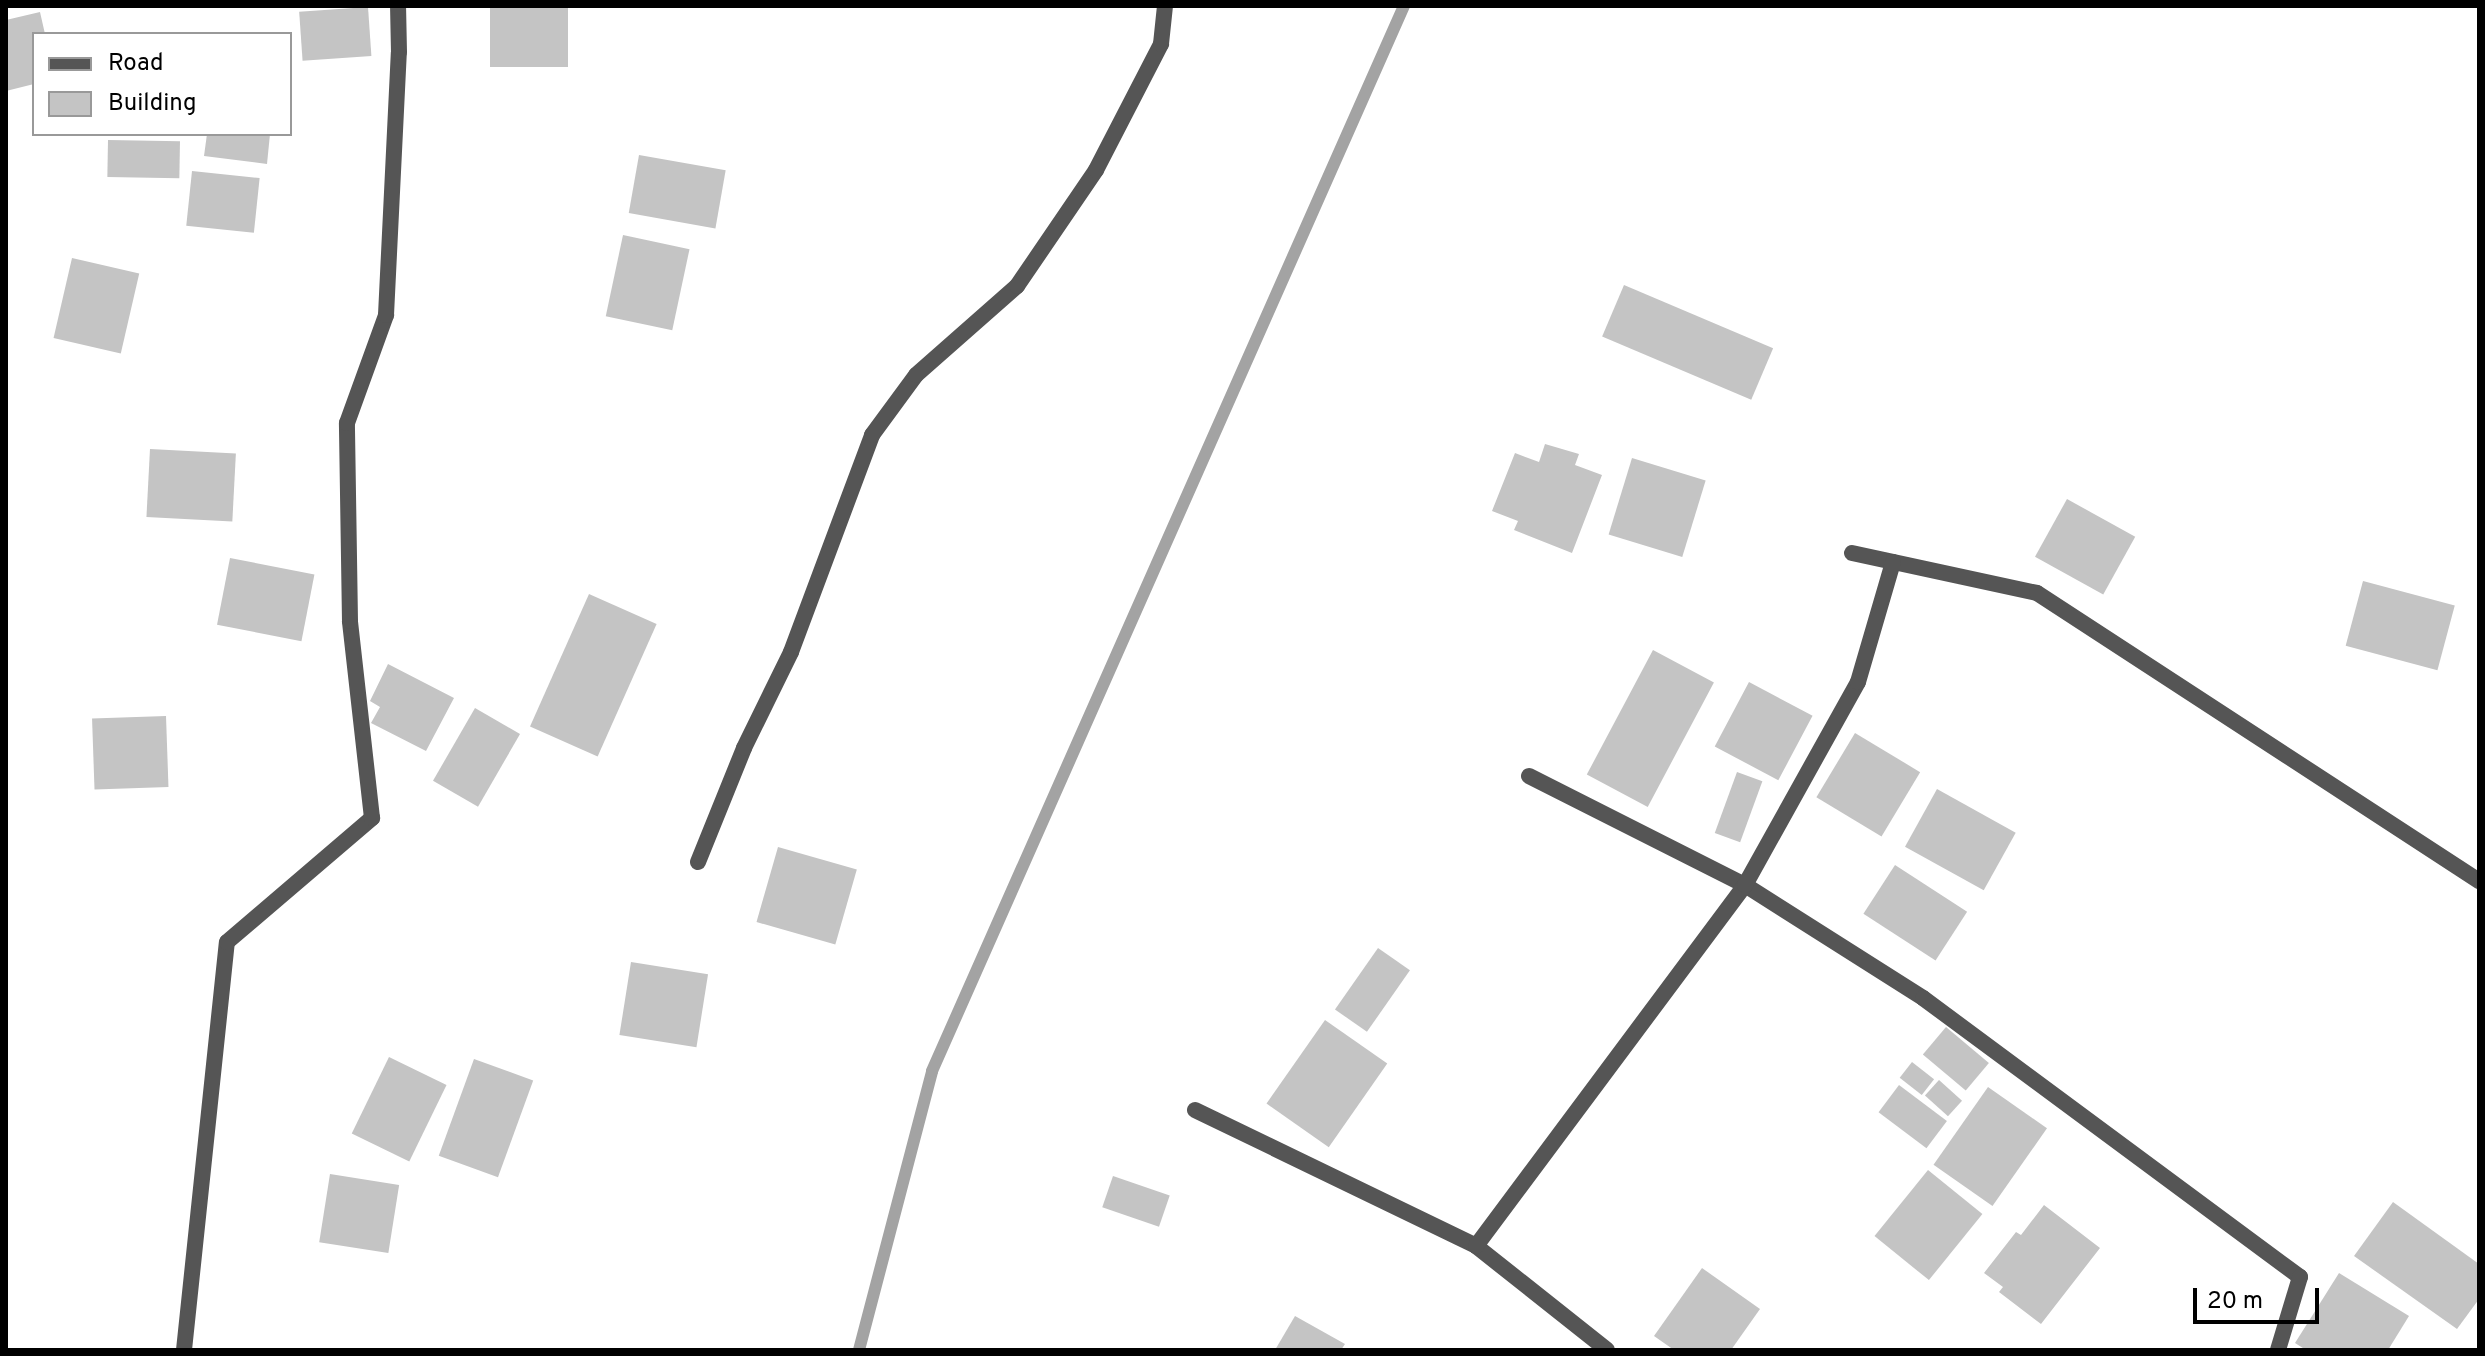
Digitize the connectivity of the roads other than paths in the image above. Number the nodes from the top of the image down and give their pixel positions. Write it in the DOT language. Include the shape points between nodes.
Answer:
graph roads {
  1 [pos="398,6"];
  2 [pos="1165,6"];
  3 [pos="1852,553"];
  4 [pos="1893,562"];
  5 [pos="1529,776"];
  6 [pos="698,862"];
  7 [pos="2479,881"];
  8 [pos="1745,885"];
  9 [pos="1195,1110"];
  10 [pos="1476,1246"];
  11 [pos="184,1350"];
  12 [pos="1607,1350"];
  13 [pos="2278,1350"];
  1 -- 11 [label="street" via="386,315 347,423 350,621 372,818 227,942"];
  2 -- 6 [label="street" via="1161,44 1102,158 1017,286 916,375 872,435 791,652 744,748"];
  3 -- 4 [label="street"];
  4 -- 7 [label="street" via="2037,593"];
  4 -- 8 [label="street" via="1858,682"];
  5 -- 8 [label="street"];
  8 -- 10 [label="street"];
  8 -- 13 [label="street" via="1923,998 2300,1277"];
  9 -- 10 [label="street"];
  10 -- 12 [label="street"];
}
